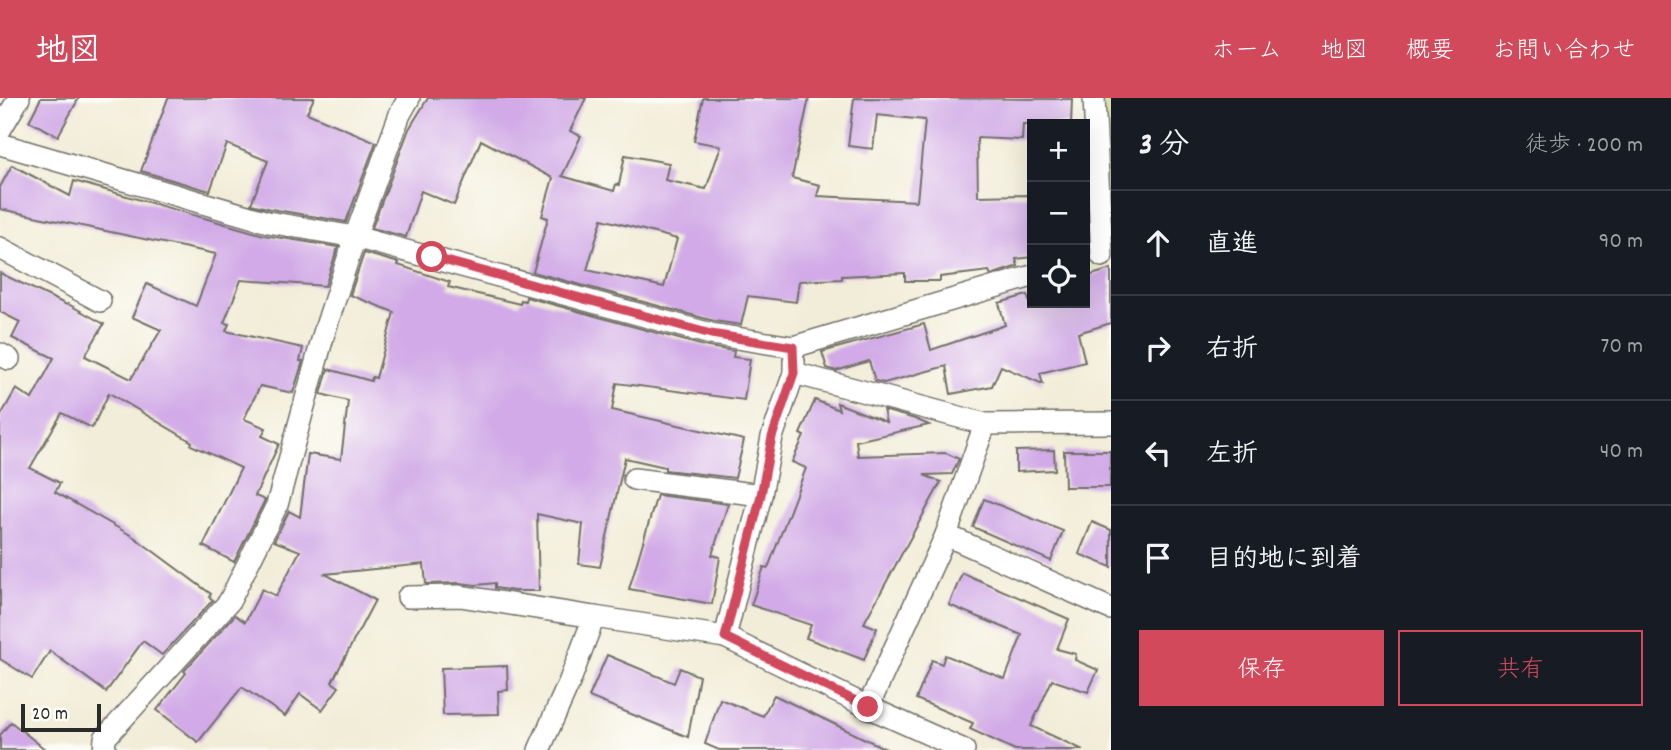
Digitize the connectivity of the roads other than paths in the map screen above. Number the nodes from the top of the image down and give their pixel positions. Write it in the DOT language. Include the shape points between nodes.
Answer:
graph roads {
  1 [pos="19,98"];
  2 [pos="409,98"];
  3 [pos="1094,98"];
  4 [pos="0,130"];
  5 [pos="0,144"];
  6 [pos="355,237"];
  7 [pos="0,248"];
  8 [pos="1099,256"];
  9 [pos="1027,277"];
  10 [pos="100,300"];
  11 [pos="793,347"];
  12 [pos="794,373"];
  13 [pos="1111,423"];
  14 [pos="985,424"];
  15 [pos="634,479"];
  16 [pos="761,495"];
  17 [pos="946,535"];
  18 [pos="408,597"];
  19 [pos="1111,609"];
  20 [pos="594,617"];
  21 [pos="725,637"];
  22 [pos="868,707"];
  23 [pos="104,750"];
  24 [pos="539,750"];
  25 [pos="964,750"];
  1 -- 4 [label="street"];
  2 -- 6 [label="street"];
  3 -- 8 [label="street"];
  5 -- 6 [label="street" via="268,222"];
  6 -- 11 [label="street" via="711,334"];
  6 -- 23 [label="street" via="277,505 229,602 105,738"];
  7 -- 10 [label="street"];
  9 -- 11 [label="street"];
  11 -- 12 [label="street"];
  12 -- 14 [label="street"];
  12 -- 16 [label="street" via="772,437"];
  13 -- 14 [label="street"];
  14 -- 17 [label="street"];
  15 -- 16 [label="street"];
  16 -- 21 [label="street"];
  17 -- 19 [label="street"];
  17 -- 22 [label="street"];
  18 -- 20 [label="street" via="460,596"];
  20 -- 21 [label="street"];
  20 -- 24 [label="street"];
  21 -- 22 [label="street"];
  22 -- 25 [label="street"];
}
